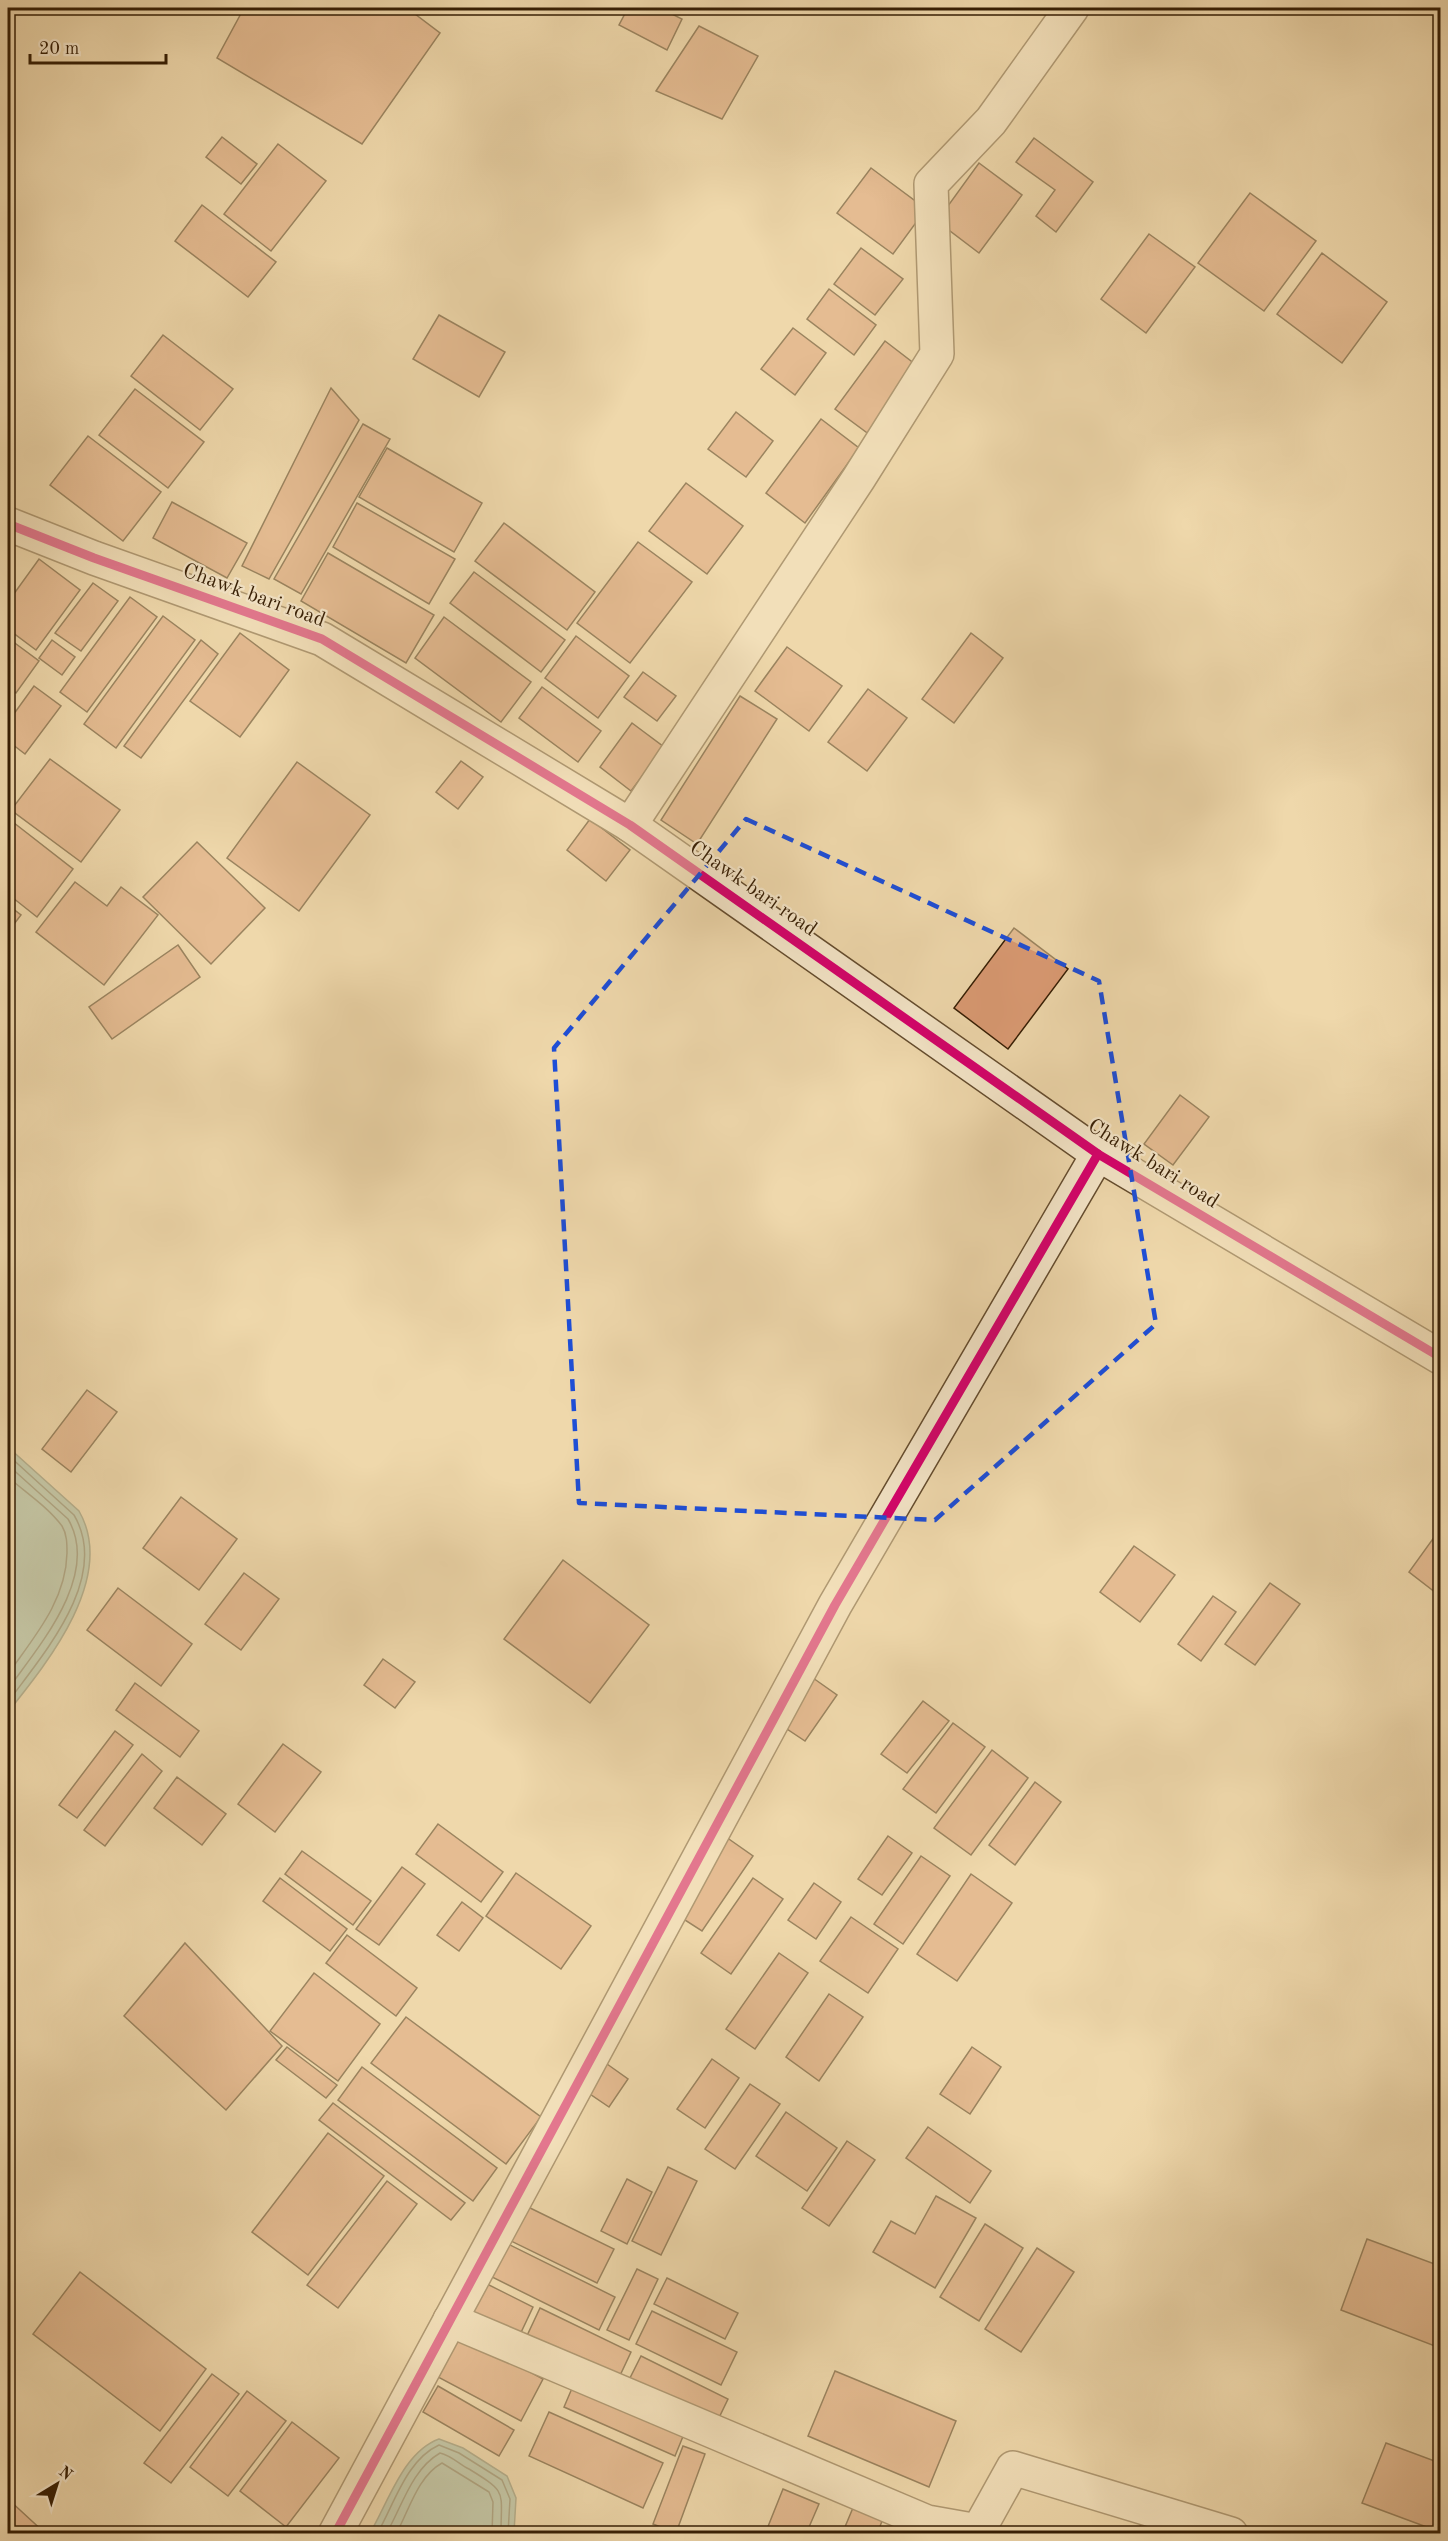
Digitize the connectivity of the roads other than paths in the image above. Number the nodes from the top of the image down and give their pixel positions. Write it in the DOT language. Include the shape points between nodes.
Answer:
graph roads {
  1 [pos="1072,8"];
  2 [pos="8,524"];
  3 [pos="630,825"];
  4 [pos="1098,1154"];
  5 [pos="1440,1357"];
  6 [pos="450,2320"];
  7 [pos="335,2534"];
  8 [pos="1231,2534"];
  1 -- 3 [label="street" via="991,121 931,184 937,354"];
  2 -- 3 [label="street, Chawk bari road" via="322,639"];
  3 -- 4 [label="street, Chawk bari road"];
  4 -- 5 [label="street, Chawk bari road"];
  4 -- 6 [label="street" via="836,1605"];
  6 -- 7 [label="street"];
  6 -- 8 [label="street" via="927,2522 978,2531 1013,2468"];
}
